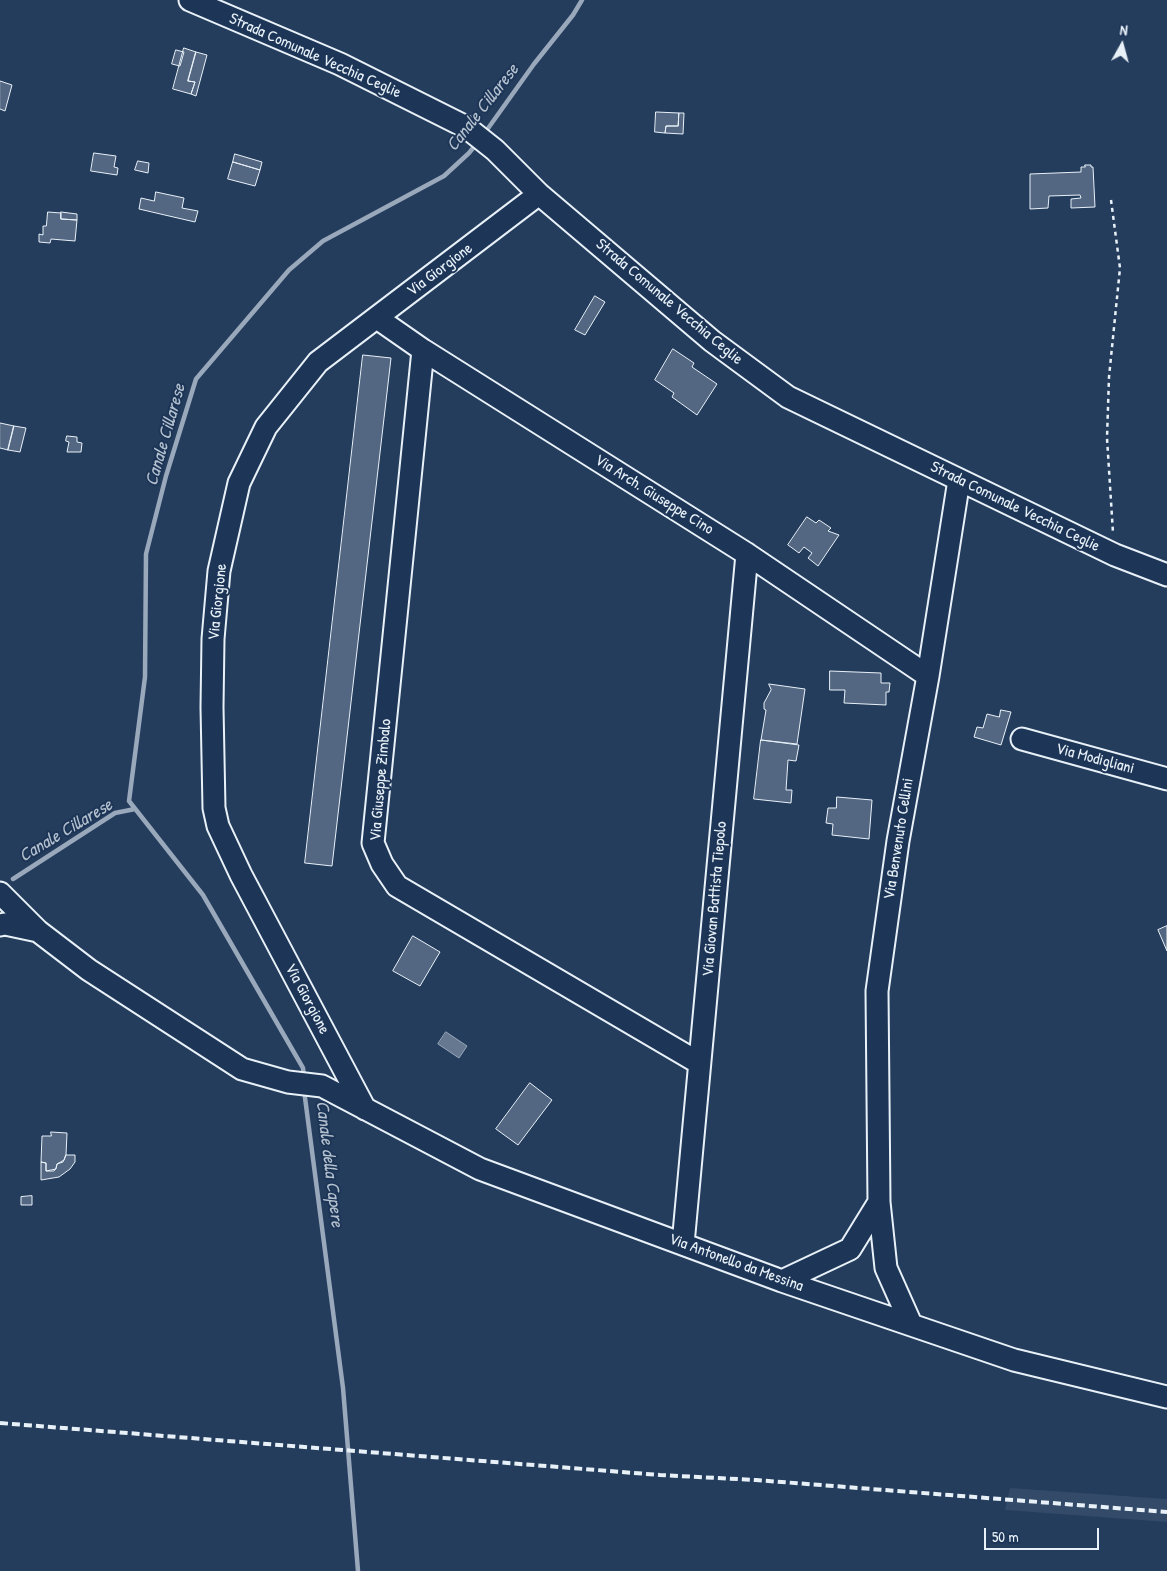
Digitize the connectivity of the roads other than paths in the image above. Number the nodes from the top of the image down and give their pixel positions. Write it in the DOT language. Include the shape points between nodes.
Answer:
graph roads {
  1 [pos="190,0"];
  2 [pos="539,194"];
  3 [pos="377,318"];
  4 [pos="423,350"];
  5 [pos="959,480"];
  6 [pos="747,554"];
  7 [pos="1167,575"];
  8 [pos="928,676"];
  9 [pos="1022,739"];
  10 [pos="1167,779"];
  11 [pos="0,893"];
  12 [pos="0,914"];
  13 [pos="0,925"];
  14 [pos="38,931"];
  15 [pos="700,1062"];
  16 [pos="365,1109"];
  17 [pos="879,1202"];
  18 [pos="682,1244"];
  19 [pos="782,1281"];
  20 [pos="911,1324"];
  21 [pos="1167,1397"];
  1 -- 2 [label="street, Strada Comunale Vecchia Ceglie" via="340,64 466,127 496,150"];
  2 -- 3 [label="street, Via Giorgione"];
  2 -- 5 [label="street, Strada Comunale Vecchia Ceglie" via="712,341 788,397"];
  3 -- 4 [label="street, Via Arch. Giuseppe Cino"];
  3 -- 16 [label="street, Via Giorgione" via="318,362 266,427 239,483 219,571 213,638 214,808 218,826"];
  4 -- 6 [label="street, Via Arch. Giuseppe Cino"];
  4 -- 15 [label="street, Via Giuseppe Zimbalo" via="373,843 397,886"];
  5 -- 7 [label="street, Strada Comunale Vecchia Ceglie" via="1115,555"];
  5 -- 8 [label="street, Via Benvenuto Cellini"];
  6 -- 8 [label="street, Via Arch. Giuseppe Cino"];
  6 -- 15 [label="street, Via Giovan Battista Tiepolo"];
  8 -- 17 [label="street, Via Benvenuto Cellini" via="898,841 877,991"];
  9 -- 10 [label="street, Via Modigliani"];
  11 -- 14 [label="street"];
  12 -- 14 [label="street"];
  13 -- 14 [label="street"];
  14 -- 16 [label="street, Via Antonello da Messina" via="89,970 242,1069 288,1082 322,1086"];
  15 -- 18 [label="street, Via Giovan Battista Tiepolo"];
  16 -- 18 [label="street, Via Antonello da Messina" via="480,1169"];
  17 -- 19 [label="street" via="850,1249"];
  17 -- 20 [label="street, Via Benvenuto Cellini" via="886,1268"];
  18 -- 19 [label="street, Via Antonello da Messina"];
  19 -- 20 [label="street, Via Antonello da Messina"];
  20 -- 21 [label="street, Via Antonello da Messina" via="1014,1360"];
}
